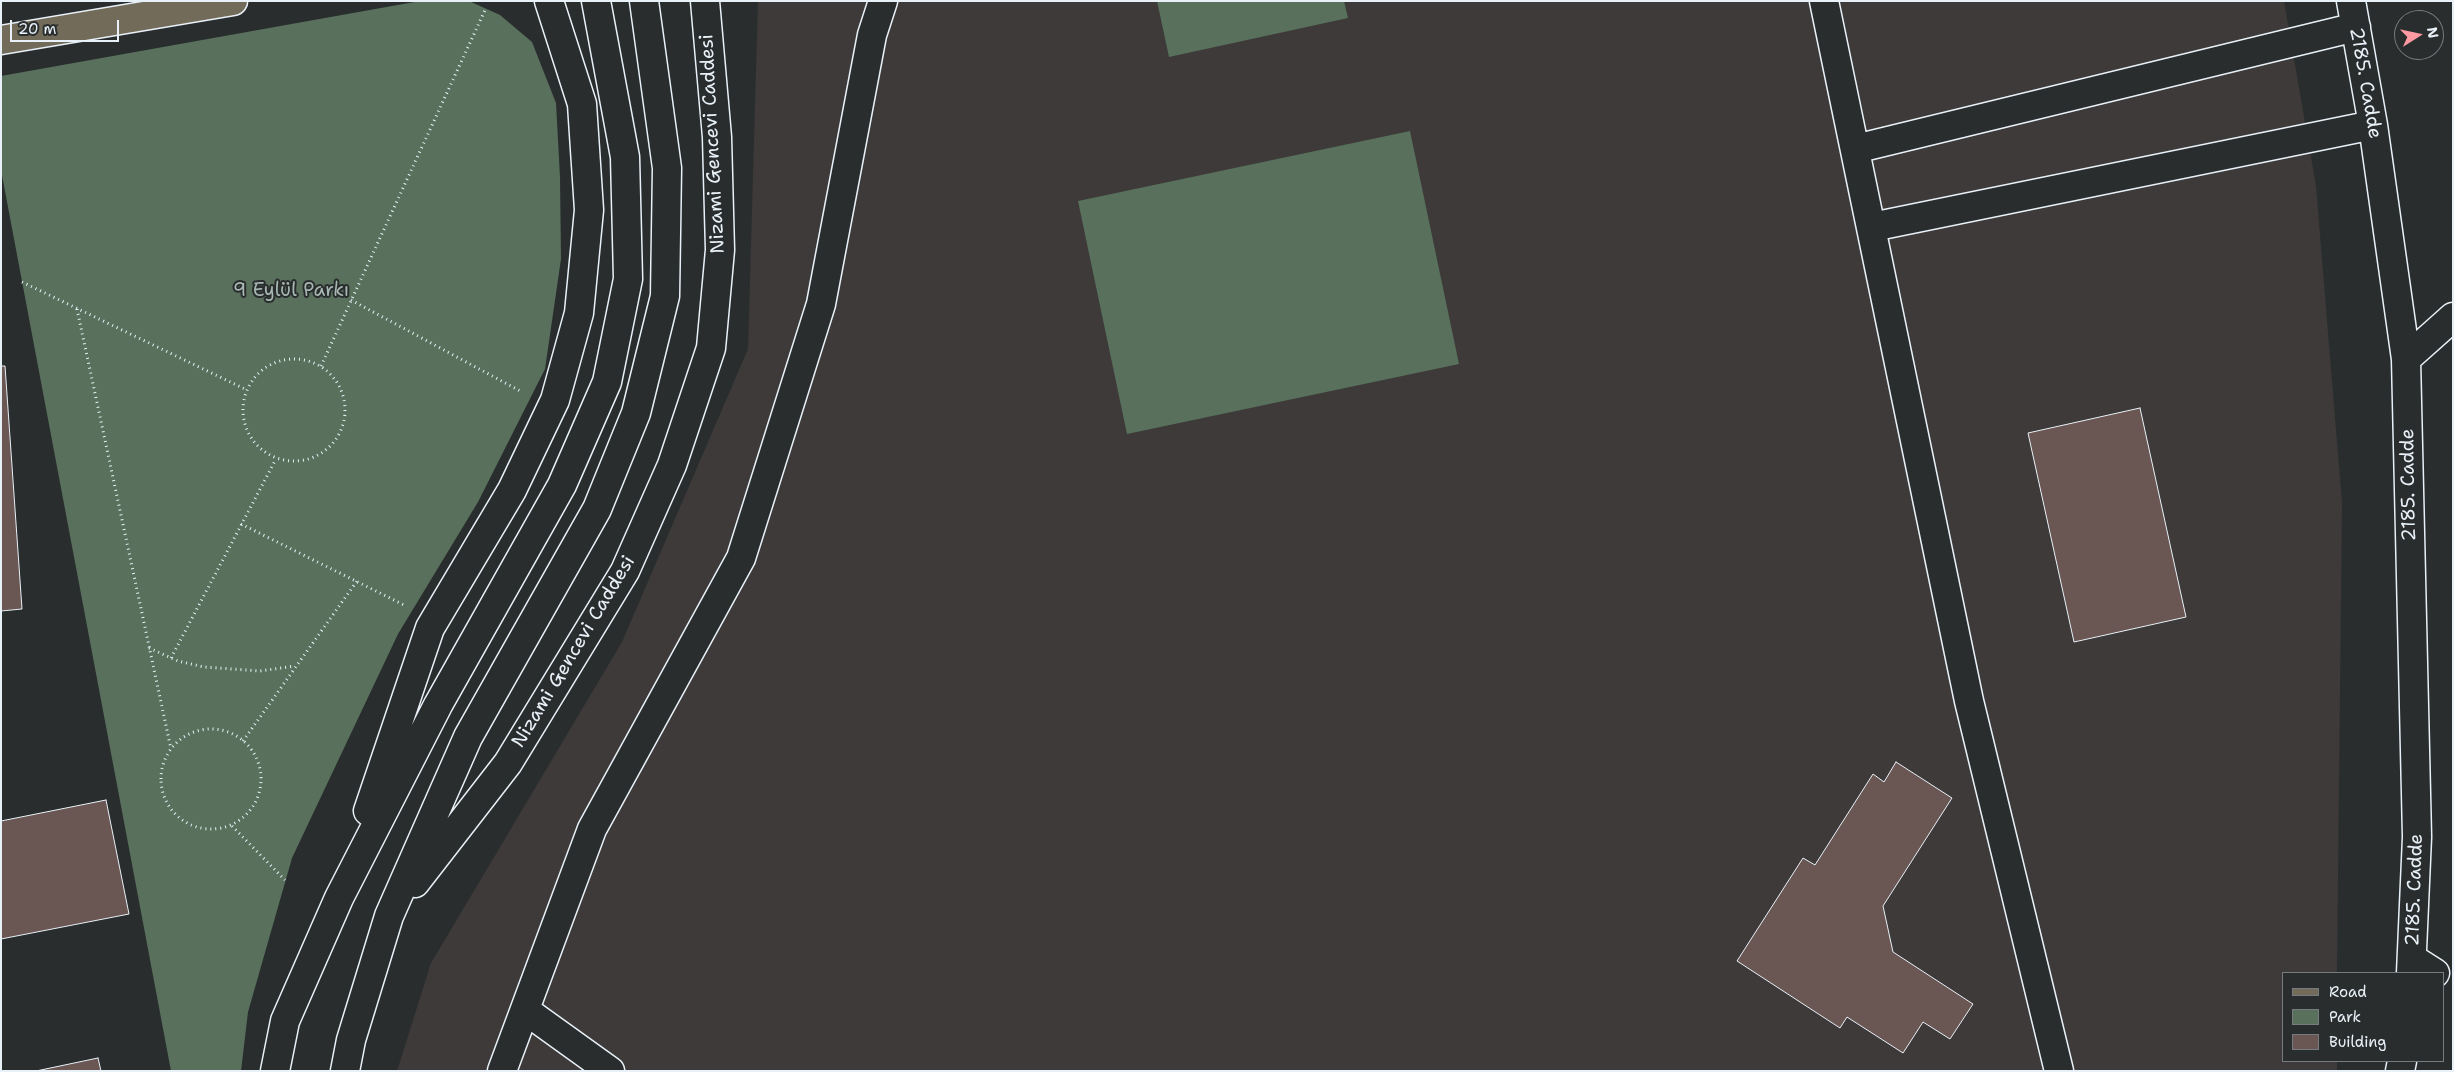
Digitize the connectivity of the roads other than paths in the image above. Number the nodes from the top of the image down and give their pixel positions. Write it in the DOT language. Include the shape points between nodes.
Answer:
graph roads {
  1 [pos="233,1"];
  2 [pos="549,1"];
  3 [pos="596,1"];
  4 [pos="644,1"];
  5 [pos="705,1"];
  6 [pos="882,1"];
  7 [pos="1824,1"];
  8 [pos="2353,14"];
  9 [pos="1,40"];
  10 [pos="2373,125"];
  11 [pos="1856,149"];
  12 [pos="1872,227"];
  13 [pos="2453,316"];
  14 [pos="2406,359"];
  15 [pos="339,898"];
  16 [pos="389,916"];
  17 [pos="2420,968"];
  18 [pos="525,1010"];
  19 [pos="276,1071"];
  20 [pos="345,1071"];
  21 [pos="502,1071"];
  22 [pos="610,1071"];
  23 [pos="2058,1071"];
  1 -- 9 [label="main road"];
  2 -- 15 [label="street" via="582,104 589,210 579,313 551,408 512,490 430,628"];
  3 -- 15 [label="street" via="625,157 628,279 608,382 562,485 438,705"];
  4 -- 16 [label="street, Nizami Gencevi Caddesi" via="667,168 664,296 636,413 597,508 468,737"];
  5 -- 16 [label="street, Nizami Gencevi Caddesi" via="716,137 720,250 711,348 672,465 626,571 508,763"];
  6 -- 18 [label="street" via="872,35 821,304 742,558 592,829"];
  7 -- 11 [label="street"];
  8 -- 10 [label="street, 2185. Cadde"];
  8 -- 11 [label="street"];
  10 -- 12 [label="street"];
  10 -- 14 [label="street, 2185. Cadde"];
  11 -- 12 [label="street"];
  12 -- 23 [label="street" via="1969,701"];
  13 -- 14 [label="street"];
  14 -- 17 [label="street, 2185. Cadde"];
  15 -- 19 [label="street" via="285,1021"];
  16 -- 20 [label="street, Nizami Gencevi Caddesi" via="351,1040"];
  18 -- 21 [label="street"];
  18 -- 22 [label="street"];
}
